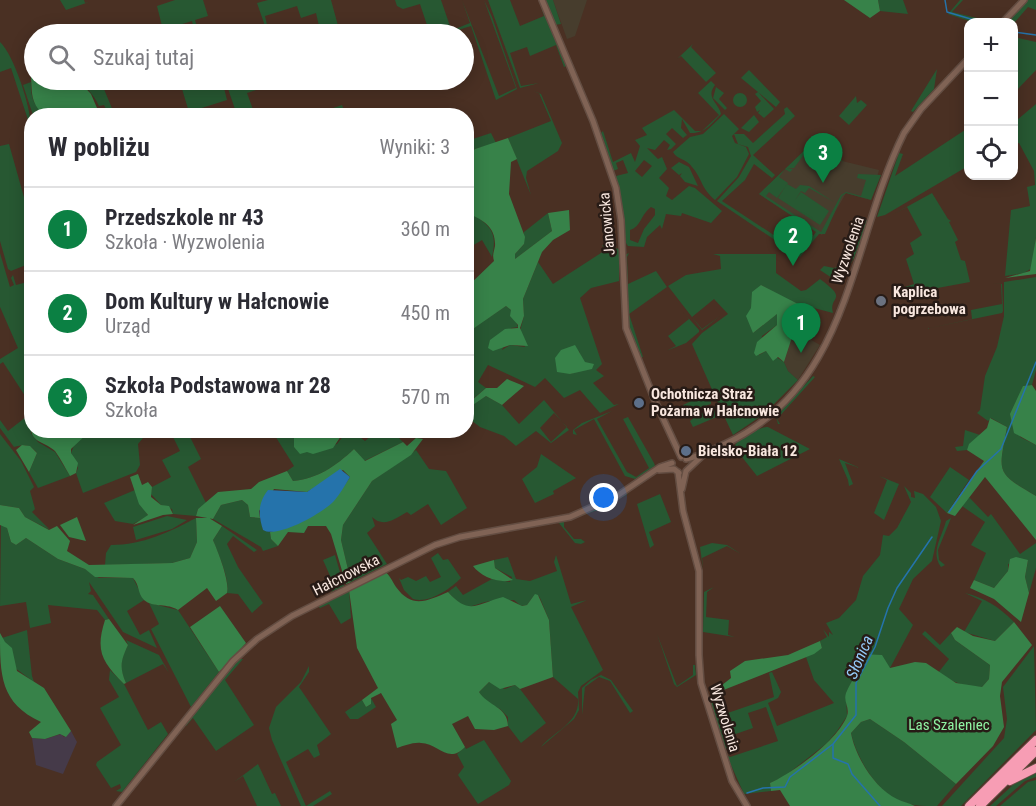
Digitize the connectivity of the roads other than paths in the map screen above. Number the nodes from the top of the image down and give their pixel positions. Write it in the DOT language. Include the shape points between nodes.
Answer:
graph roads {
  1 [pos="542,0"];
  2 [pos="1024,0"];
  3 [pos="1007,18"];
  4 [pos="964,64"];
  5 [pos="705,453"];
  6 [pos="678,463"];
  7 [pos="688,469"];
  8 [pos="682,489"];
  9 [pos="1036,740"];
  10 [pos="1036,751"];
  11 [pos="1036,768"];
  12 [pos="990,797"];
  13 [pos="116,806"];
  14 [pos="747,806"];
  15 [pos="969,806"];
  16 [pos="980,806"];
  1 -- 6 [label="street, Janowicka" via="593,121 616,188 626,328 676,449"];
  2 -- 3 [label="street"];
  4 -- 5 [label="street, Wyzwolenia" via="904,132 832,333 811,372 763,421"];
  5 -- 6 [label="street, Wyzwolenia"];
  5 -- 7 [label="street, Wyzwolenia"];
  6 -- 7 [label="street"];
  6 -- 7 [label="street"];
  6 -- 8 [label="street, Wyzwolenia"];
  6 -- 13 [label="street, Hałcnowska" via="655,471 617,496 570,517 435,545 279,623 240,653"];
  7 -- 8 [label="street, Wyzwolenia"];
  8 -- 14 [label="street, Wyzwolenia" via="683,511 699,571 701,683 729,772"];
  9 -- 15 [label="highway"];
  10 -- 12 [label="highway"];
  11 -- 12 [label="highway"];
  12 -- 16 [label="highway"];
}
